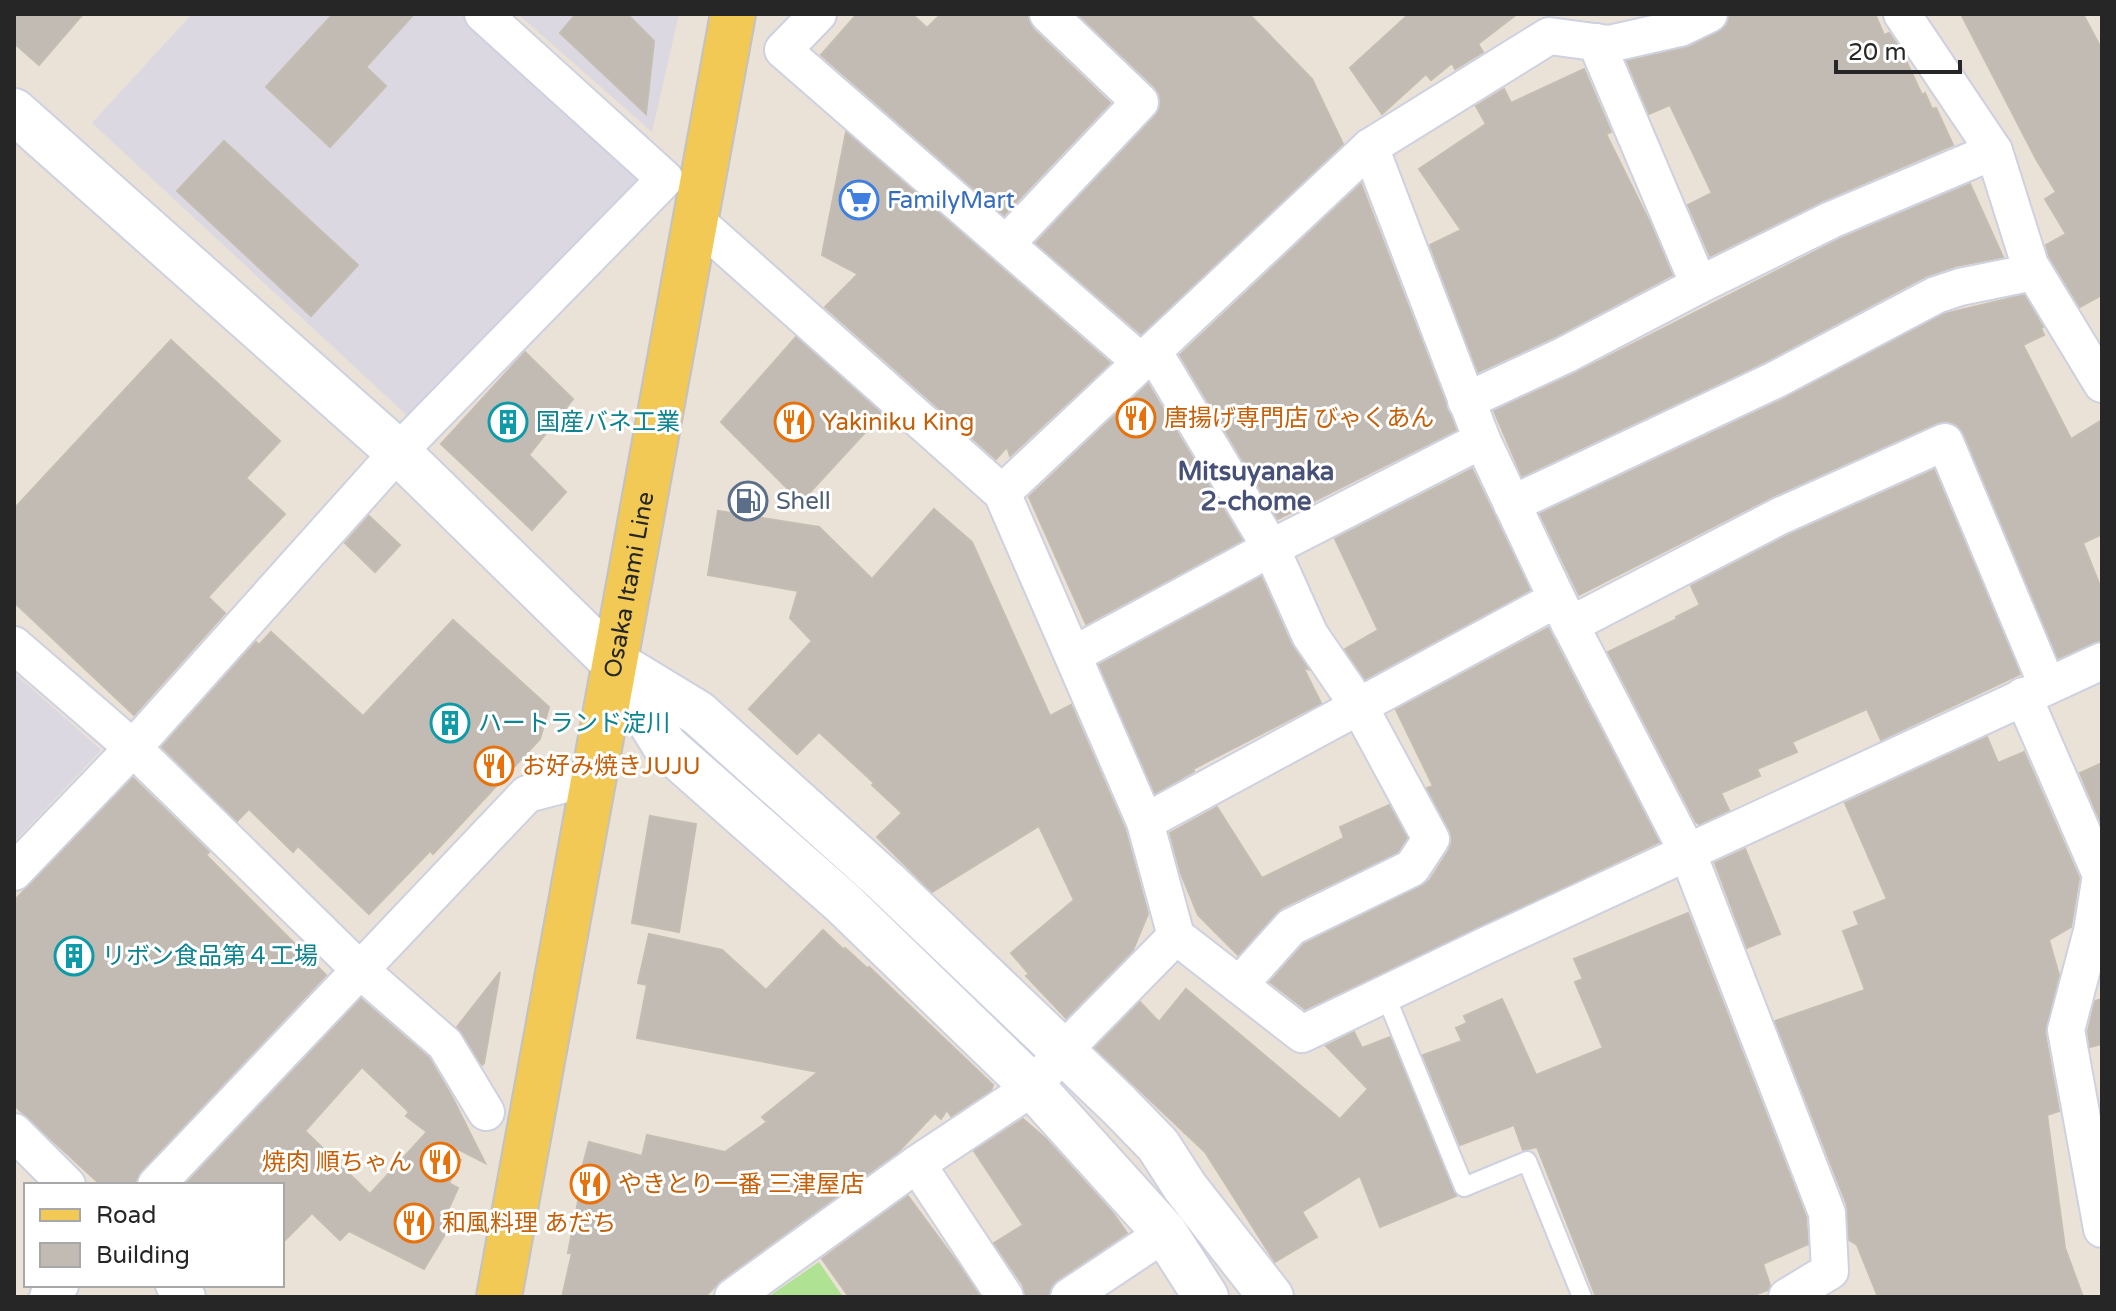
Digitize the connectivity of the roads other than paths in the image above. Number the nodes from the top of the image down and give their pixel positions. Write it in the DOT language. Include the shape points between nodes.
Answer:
graph roads {
  1 [pos="483,14"];
  2 [pos="733,14"];
  3 [pos="818,14"];
  4 [pos="1048,14"];
  5 [pos="1709,14"];
  6 [pos="1902,14"];
  7 [pos="1548,25"];
  8 [pos="1596,42"];
  9 [pos="14,111"];
  10 [pos="1370,147"];
  11 [pos="1994,151"];
  12 [pos="694,219"];
  13 [pos="1006,244"];
  14 [pos="2034,272"];
  15 [pos="1699,285"];
  16 [pos="1147,357"];
  17 [pos="2102,384"];
  18 [pos="1466,401"];
  19 [pos="1482,440"];
  20 [pos="398,452"];
  21 [pos="1002,493"];
  22 [pos="1512,504"];
  23 [pos="1271,548"];
  24 [pos="1563,612"];
  25 [pos="14,645"];
  26 [pos="1073,655"];
  27 [pos="2102,661"];
  28 [pos="613,662"];
  29 [pos="2035,690"];
  30 [pos="1360,708"];
  31 [pos="133,748"];
  32 [pos="592,777"];
  33 [pos="1145,822"];
  34 [pos="1687,851"];
  35 [pos="14,872"];
  36 [pos="1176,936"];
  37 [pos="360,970"];
  38 [pos="1239,985"];
  39 [pos="1385,994"];
  40 [pos="1062,1052"];
  41 [pos="1033,1087"];
  42 [pos="486,1112"];
  43 [pos="14,1132"];
  44 [pos="917,1164"];
  45 [pos="65,1183"];
  46 [pos="158,1183"];
  47 [pos="2102,1229"];
  48 [pos="1165,1233"];
  49 [pos="499,1297"];
  50 [pos="733,1297"];
  51 [pos="1005,1297"];
  52 [pos="1069,1297"];
  53 [pos="1206,1297"];
  54 [pos="1271,1297"];
  55 [pos="1582,1297"];
  56 [pos="1787,1297"];
  1 -- 20 [label="street" via="665,179"];
  2 -- 12 [label="main road, Osaka Itami Line"];
  3 -- 13 [label="street" via="783,50"];
  4 -- 13 [label="street" via="1140,102"];
  5 -- 8 [label="street" via="1680,28 1609,44"];
  6 -- 11 [label="street"];
  7 -- 8 [label="street"];
  7 -- 10 [label="street"];
  8 -- 15 [label="street"];
  9 -- 20 [label="street"];
  10 -- 16 [label="street"];
  10 -- 18 [label="street"];
  11 -- 14 [label="street"];
  11 -- 15 [label="street" via="1831,220"];
  12 -- 21 [label="street"];
  12 -- 28 [label="main road, Osaka Itami Line"];
  13 -- 16 [label="street"];
  14 -- 17 [label="street"];
  14 -- 22 [label="street" via="1936,295 1775,380"];
  15 -- 18 [label="street"];
  16 -- 21 [label="street"];
  16 -- 23 [label="street"];
  18 -- 19 [label="street"];
  19 -- 22 [label="street"];
  19 -- 23 [label="street"];
  20 -- 28 [label="street"];
  20 -- 31 [label="street"];
  21 -- 26 [label="street"];
  22 -- 24 [label="street"];
  23 -- 26 [label="street"];
  23 -- 30 [label="street" via="1310,635"];
  24 -- 29 [label="street" via="1945,442"];
  24 -- 30 [label="street"];
  24 -- 34 [label="street"];
  25 -- 31 [label="street"];
  26 -- 33 [label="street"];
  27 -- 29 [label="street"];
  28 -- 32 [label="main road, Osaka Itami Line"];
  28 -- 40 [label="street" via="698,713 886,882"];
  28 -- 41 [label="street" via="665,746 843,903"];
  29 -- 34 [label="street"];
  29 -- 47 [label="street" via="2101,875 2066,1030"];
  30 -- 33 [label="street"];
  30 -- 38 [label="street" via="1431,839 1412,868 1291,927"];
  31 -- 35 [label="street"];
  31 -- 37 [label="street"];
  32 -- 37 [label="street" via="527,794"];
  32 -- 49 [label="main road, Osaka Itami Line"];
  33 -- 36 [label="street"];
  34 -- 39 [label="street"];
  34 -- 56 [label="street" via="1827,1213 1830,1271"];
  36 -- 38 [label="street"];
  36 -- 40 [label="street"];
  37 -- 42 [label="street" via="445,1044"];
  37 -- 46 [label="street"];
  38 -- 39 [label="street" via="1302,1034"];
  39 -- 55 [label="lane" via="1464,1187 1527,1161"];
  40 -- 41 [label="street"];
  40 -- 54 [label="street" via="1158,1145"];
  41 -- 44 [label="street"];
  41 -- 48 [label="street"];
  43 -- 45 [label="street"];
  44 -- 50 [label="street"];
  44 -- 51 [label="street"];
  48 -- 52 [label="street"];
  48 -- 53 [label="street"];
}
